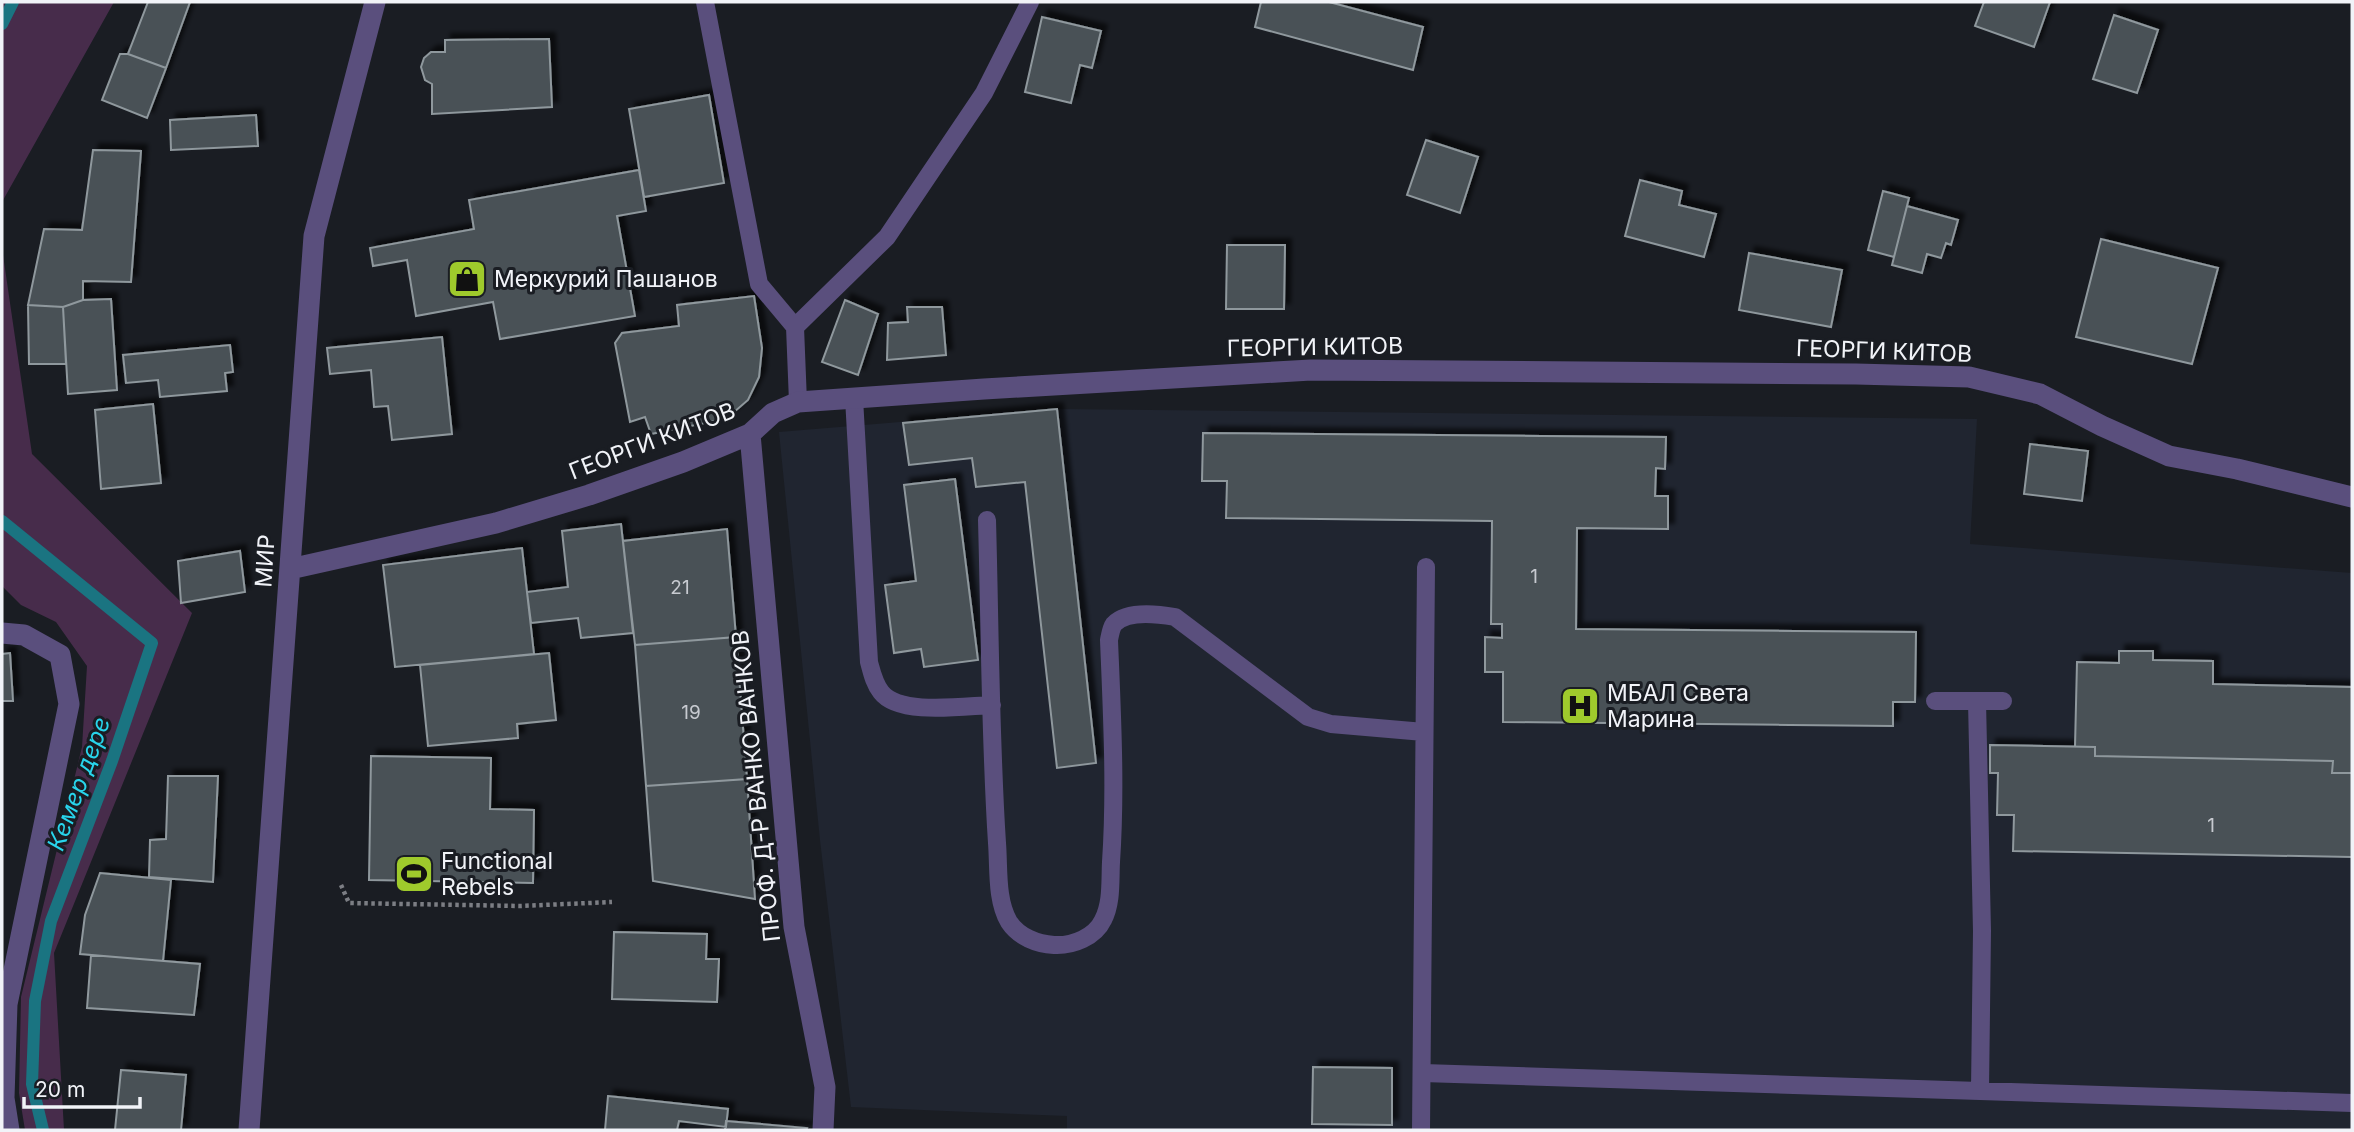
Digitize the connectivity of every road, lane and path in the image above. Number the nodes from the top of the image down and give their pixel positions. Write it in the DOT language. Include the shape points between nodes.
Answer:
graph roads {
  1 [pos="375,2"];
  2 [pos="705,2"];
  3 [pos="1030,2"];
  4 [pos="795,327"];
  5 [pos="854,398"];
  6 [pos="798,402"];
  7 [pos="750,434"];
  8 [pos="2352,497"];
  9 [pos="987,520"];
  10 [pos="1426,567"];
  11 [pos="290,569"];
  12 [pos="2,633"];
  13 [pos="1935,701"];
  14 [pos="1978,701"];
  15 [pos="2003,701"];
  16 [pos="992,705"];
  17 [pos="1424,732"];
  18 [pos="341,885"];
  19 [pos="612,902"];
  20 [pos="1423,1073"];
  21 [pos="1980,1090"];
  22 [pos="2352,1102"];
  23 [pos="9,1130"];
  24 [pos="249,1130"];
  25 [pos="823,1130"];
  26 [pos="1421,1130"];
  1 -- 11 [label="street, МИР" via="314,236"];
  2 -- 4 [label="lane" via="759,284"];
  3 -- 4 [label="lane" via="984,93 887,237"];
  4 -- 6 [label="lane"];
  5 -- 6 [label="street, ГЕОРГИ КИТОВ"];
  5 -- 8 [label="street, ГЕОРГИ КИТОВ" via="1311,370 1969,377 2040,394 2169,456"];
  5 -- 16 [label="lane" via="873,680 883,695 898,704"];
  6 -- 7 [label="street, ГЕОРГИ КИТОВ" via="773,413"];
  7 -- 11 [label="street, ГЕОРГИ КИТОВ" via="589,495 496,523"];
  7 -- 25 [label="street, ПРОФ. Д-Р ВАНКО ВАНКОВ" via="794,927 825,1087"];
  9 -- 16 [label="lane"];
  10 -- 17 [label="lane"];
  11 -- 24 [label="street, МИР"];
  12 -- 23 [label="street" via="24,635 60,655 69,704 7,1003 4,1098"];
  13 -- 14 [label="lane"];
  14 -- 15 [label="lane"];
  14 -- 21 [label="lane"];
  16 -- 17 [label="lane" via="1001,901 1009,922 1020,933 1034,942 1057,945 1091,935 1103,921 1109,903 1115,804 1109,640 1113,625 1125,617 1175,617 1308,717 1331,724"];
  17 -- 20 [label="lane"];
  18 -- 19 [label="path" via="349,903 520,906"];
  20 -- 21 [label="lane"];
  20 -- 26 [label="lane"];
  21 -- 22 [label="lane"];
}
